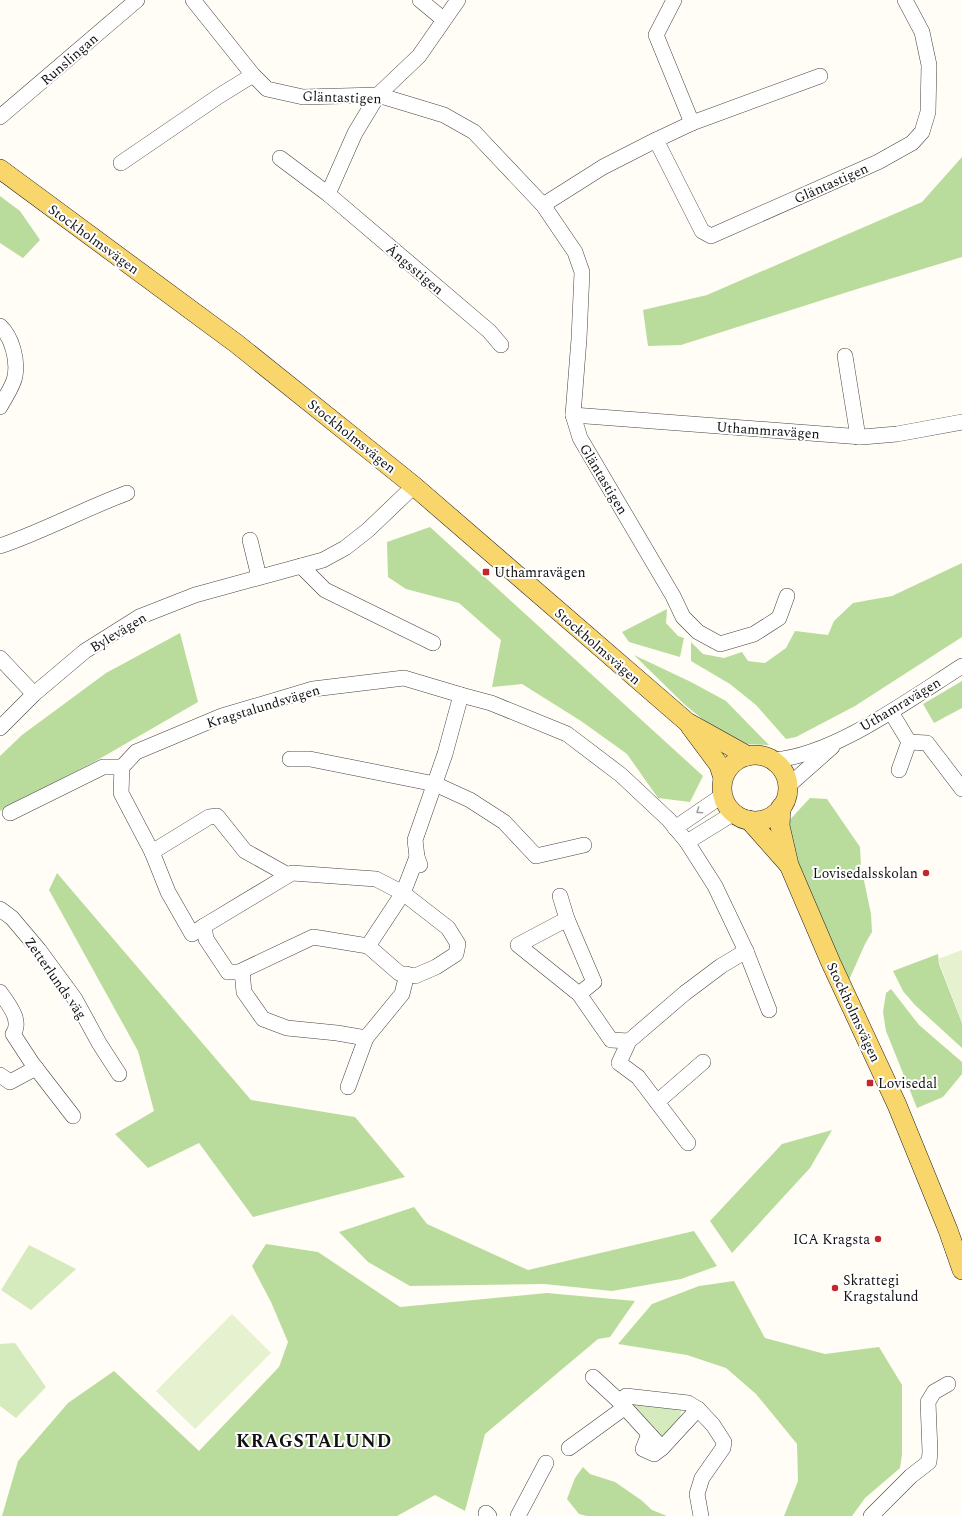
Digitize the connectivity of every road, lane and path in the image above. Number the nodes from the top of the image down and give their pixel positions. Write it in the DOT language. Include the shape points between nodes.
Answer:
graph roads {
  1 [pos="137,0"];
  2 [pos="193,0"];
  3 [pos="420,0"];
  4 [pos="458,0"];
  5 [pos="674,0"];
  6 [pos="906,0"];
  7 [pos="444,20"];
  8 [pos="253,75"];
  9 [pos="820,76"];
  10 [pos="378,96"];
  11 [pos="0,118"];
  12 [pos="692,123"];
  13 [pos="656,140"];
  14 [pos="280,158"];
  15 [pos="121,162"];
  16 [pos="0,170"];
  17 [pos="328,194"];
  18 [pos="543,205"];
  19 [pos="0,326"];
  20 [pos="501,345"];
  21 [pos="845,356"];
  22 [pos="0,407"];
  23 [pos="573,415"];
  24 [pos="962,422"];
  25 [pos="858,437"];
  26 [pos="414,486"];
  27 [pos="127,493"];
  28 [pos="250,540"];
  29 [pos="0,546"];
  30 [pos="301,566"];
  31 [pos="259,577"];
  32 [pos="787,596"];
  33 [pos="433,643"];
  34 [pos="0,658"];
  35 [pos="962,666"];
  36 [pos="34,694"];
  37 [pos="461,695"];
  38 [pos="891,712"];
  39 [pos="687,722"];
  40 [pos="0,728"];
  41 [pos="838,741"];
  42 [pos="909,742"];
  43 [pos="748,756"];
  44 [pos="290,759"];
  45 [pos="774,760"];
  46 [pos="122,767"];
  47 [pos="900,770"];
  48 [pos="435,784"];
  49 [pos="788,786"];
  50 [pos="723,787"];
  51 [pos="962,790"];
  52 [pos="781,807"];
  53 [pos="10,813"];
  54 [pos="741,816"];
  55 [pos="675,828"];
  56 [pos="687,842"];
  57 [pos="584,845"];
  58 [pos="152,852"];
  59 [pos="789,865"];
  60 [pos="288,875"];
  61 [pos="403,893"];
  62 [pos="560,896"];
  63 [pos="0,909"];
  64 [pos="567,919"];
  65 [pos="204,926"];
  66 [pos="368,946"];
  67 [pos="746,951"];
  68 [pos="242,970"];
  69 [pos="407,974"];
  70 [pos="0,992"];
  71 [pos="579,994"];
  72 [pos="769,1010"];
  73 [pos="366,1038"];
  74 [pos="629,1041"];
  75 [pos="703,1062"];
  76 [pos="36,1068"];
  77 [pos="119,1074"];
  78 [pos="0,1075"];
  79 [pos="348,1087"];
  80 [pos="657,1102"];
  81 [pos="73,1116"];
  82 [pos="688,1143"];
  83 [pos="962,1270"];
  84 [pos="593,1377"];
  85 [pos="948,1384"];
  86 [pos="621,1404"];
  87 [pos="698,1409"];
  88 [pos="569,1448"];
  89 [pos="546,1463"];
  90 [pos="518,1516"];
  91 [pos="701,1516"];
  92 [pos="870,1516"];
  1 -- 11 [label="street, Runslingan"];
  2 -- 8 [label="street, Gläntastigen"];
  3 -- 7 [label="street"];
  4 -- 7 [label="street"];
  5 -- 12 [label="street" via="656,35"];
  6 -- 13 [label="street, Gläntastigen" via="922,32 929,65 928,112 922,132 912,143 878,162 711,236 702,231"];
  7 -- 10 [label="street" via="419,56"];
  8 -- 10 [label="street, Gläntastigen" via="267,89 303,97"];
  8 -- 15 [label="street"];
  9 -- 12 [label="street"];
  10 -- 17 [label="street" via="355,133"];
  10 -- 18 [label="street, Gläntastigen" via="444,115 474,132"];
  12 -- 13 [label="street"];
  13 -- 18 [label="street" via="603,167"];
  14 -- 17 [label="street, Ängsstigen"];
  16 -- 26 [label="main road, Stockholmsvägen" via="237,344"];
  17 -- 20 [label="street, Ängsstigen" via="489,331"];
  18 -- 23 [label="street, Gläntastigen" via="575,252 582,272"];
  19 -- 22 [label="street" via="15,353 15,376"];
  21 -- 25 [label="street"];
  23 -- 25 [label="street, Uthammravägen"];
  23 -- 32 [label="street, Gläntastigen" via="580,438 683,617 698,632 720,644 754,634 779,618"];
  24 -- 25 [label="street, Uthammravägen" via="896,434"];
  26 -- 30 [label="street, Bylevägen" via="345,548 323,560"];
  26 -- 39 [label="main road, Stockholmsvägen"];
  27 -- 29 [label="street"];
  28 -- 31 [label="street"];
  30 -- 31 [label="street, Bylevägen"];
  30 -- 33 [label="street" via="325,590"];
  31 -- 36 [label="street, Bylevägen" via="195,595 139,617 85,651"];
  34 -- 36 [label="street"];
  35 -- 38 [label="street, Uthamravägen"];
  36 -- 40 [label="street, Bylevägen"];
  37 -- 46 [label="street, Kragstalundsvägen" via="404,678 313,689 214,719 136,752"];
  37 -- 48 [label="street"];
  37 -- 55 [label="street, Kragstalundsvägen" via="491,703 567,734 621,775"];
  38 -- 41 [label="street, Uthamravägen"];
  38 -- 42 [label="street"];
  39 -- 43 [label="main road, Stockholmsvägen"];
  39 -- 50 [label="main road, Stockholmsvägen" via="718,764"];
  41 -- 45 [label="street, Uthamravägen" via="794,758"];
  41 -- 49 [label="street, Uthamravägen"];
  42 -- 47 [label="street"];
  42 -- 51 [label="street" via="927,742"];
  43 -- 45 [label="main road" via="759,755"];
  43 -- 50 [label="main road" via="736,761 728,769"];
  44 -- 48 [label="street" via="310,758"];
  45 -- 49 [label="main road" via="786,775"];
  46 -- 53 [label="street" via="103,767"];
  46 -- 58 [label="street" via="122,793"];
  48 -- 57 [label="street" via="470,800 504,822 536,856"];
  48 -- 61 [label="street" via="416,840 419,861"];
  49 -- 52 [label="main road"];
  50 -- 54 [label="main road" via="727,805"];
  50 -- 55 [label="street, one-way"];
  52 -- 54 [label="main road" via="767,818"];
  52 -- 59 [label="main road, Stockholmsvägen" via="780,826"];
  54 -- 56 [label="street"];
  54 -- 59 [label="main road, Stockholmsvägen"];
  55 -- 56 [label="street, Kragstalundsvägen"];
  56 -- 67 [label="street, Kragstalundsvägen" via="715,886"];
  58 -- 60 [label="street" via="209,817 217,816 245,851"];
  58 -- 65 [label="street" via="168,892 192,934"];
  59 -- 83 [label="main road, Stockholmsvägen" via="897,1105"];
  60 -- 61 [label="street" via="292,873 376,879"];
  60 -- 65 [label="street"];
  61 -- 66 [label="street"];
  61 -- 69 [label="street" via="448,928 458,944 456,954 436,967 415,976"];
  62 -- 64 [label="street"];
  63 -- 77 [label="street, Zetterlunds väg" via="12,918 44,956 75,999 98,1043"];
  64 -- 71 [label="street" via="594,982"];
  64 -- 71 [label="street" via="518,944"];
  65 -- 68 [label="street" via="206,939 228,972"];
  66 -- 68 [label="street" via="313,937"];
  66 -- 69 [label="street" via="399,973"];
  67 -- 72 [label="street, Kragstalundsvägen"];
  67 -- 74 [label="street" via="685,993"];
  68 -- 73 [label="street" via="244,992 263,1019 286,1028"];
  69 -- 73 [label="street" via="402,994"];
  70 -- 76 [label="street" via="16,1017 16,1030 13,1034"];
  71 -- 74 [label="street" via="610,1040"];
  73 -- 79 [label="street"];
  74 -- 80 [label="street" via="619,1063 638,1077"];
  75 -- 80 [label="street"];
  76 -- 78 [label="street" via="10,1082"];
  76 -- 81 [label="street"];
  80 -- 82 [label="street"];
  84 -- 86 [label="street"];
  85 -- 92 [label="street" via="934,1392 928,1402 929,1462"];
  86 -- 87 [label="street" via="626,1396 688,1403"];
  86 -- 87 [label="street" via="662,1448"];
  86 -- 88 [label="street"];
  87 -- 91 [label="street" via="724,1442 723,1448 702,1478 697,1494"];
  89 -- 90 [label="street"];
}
